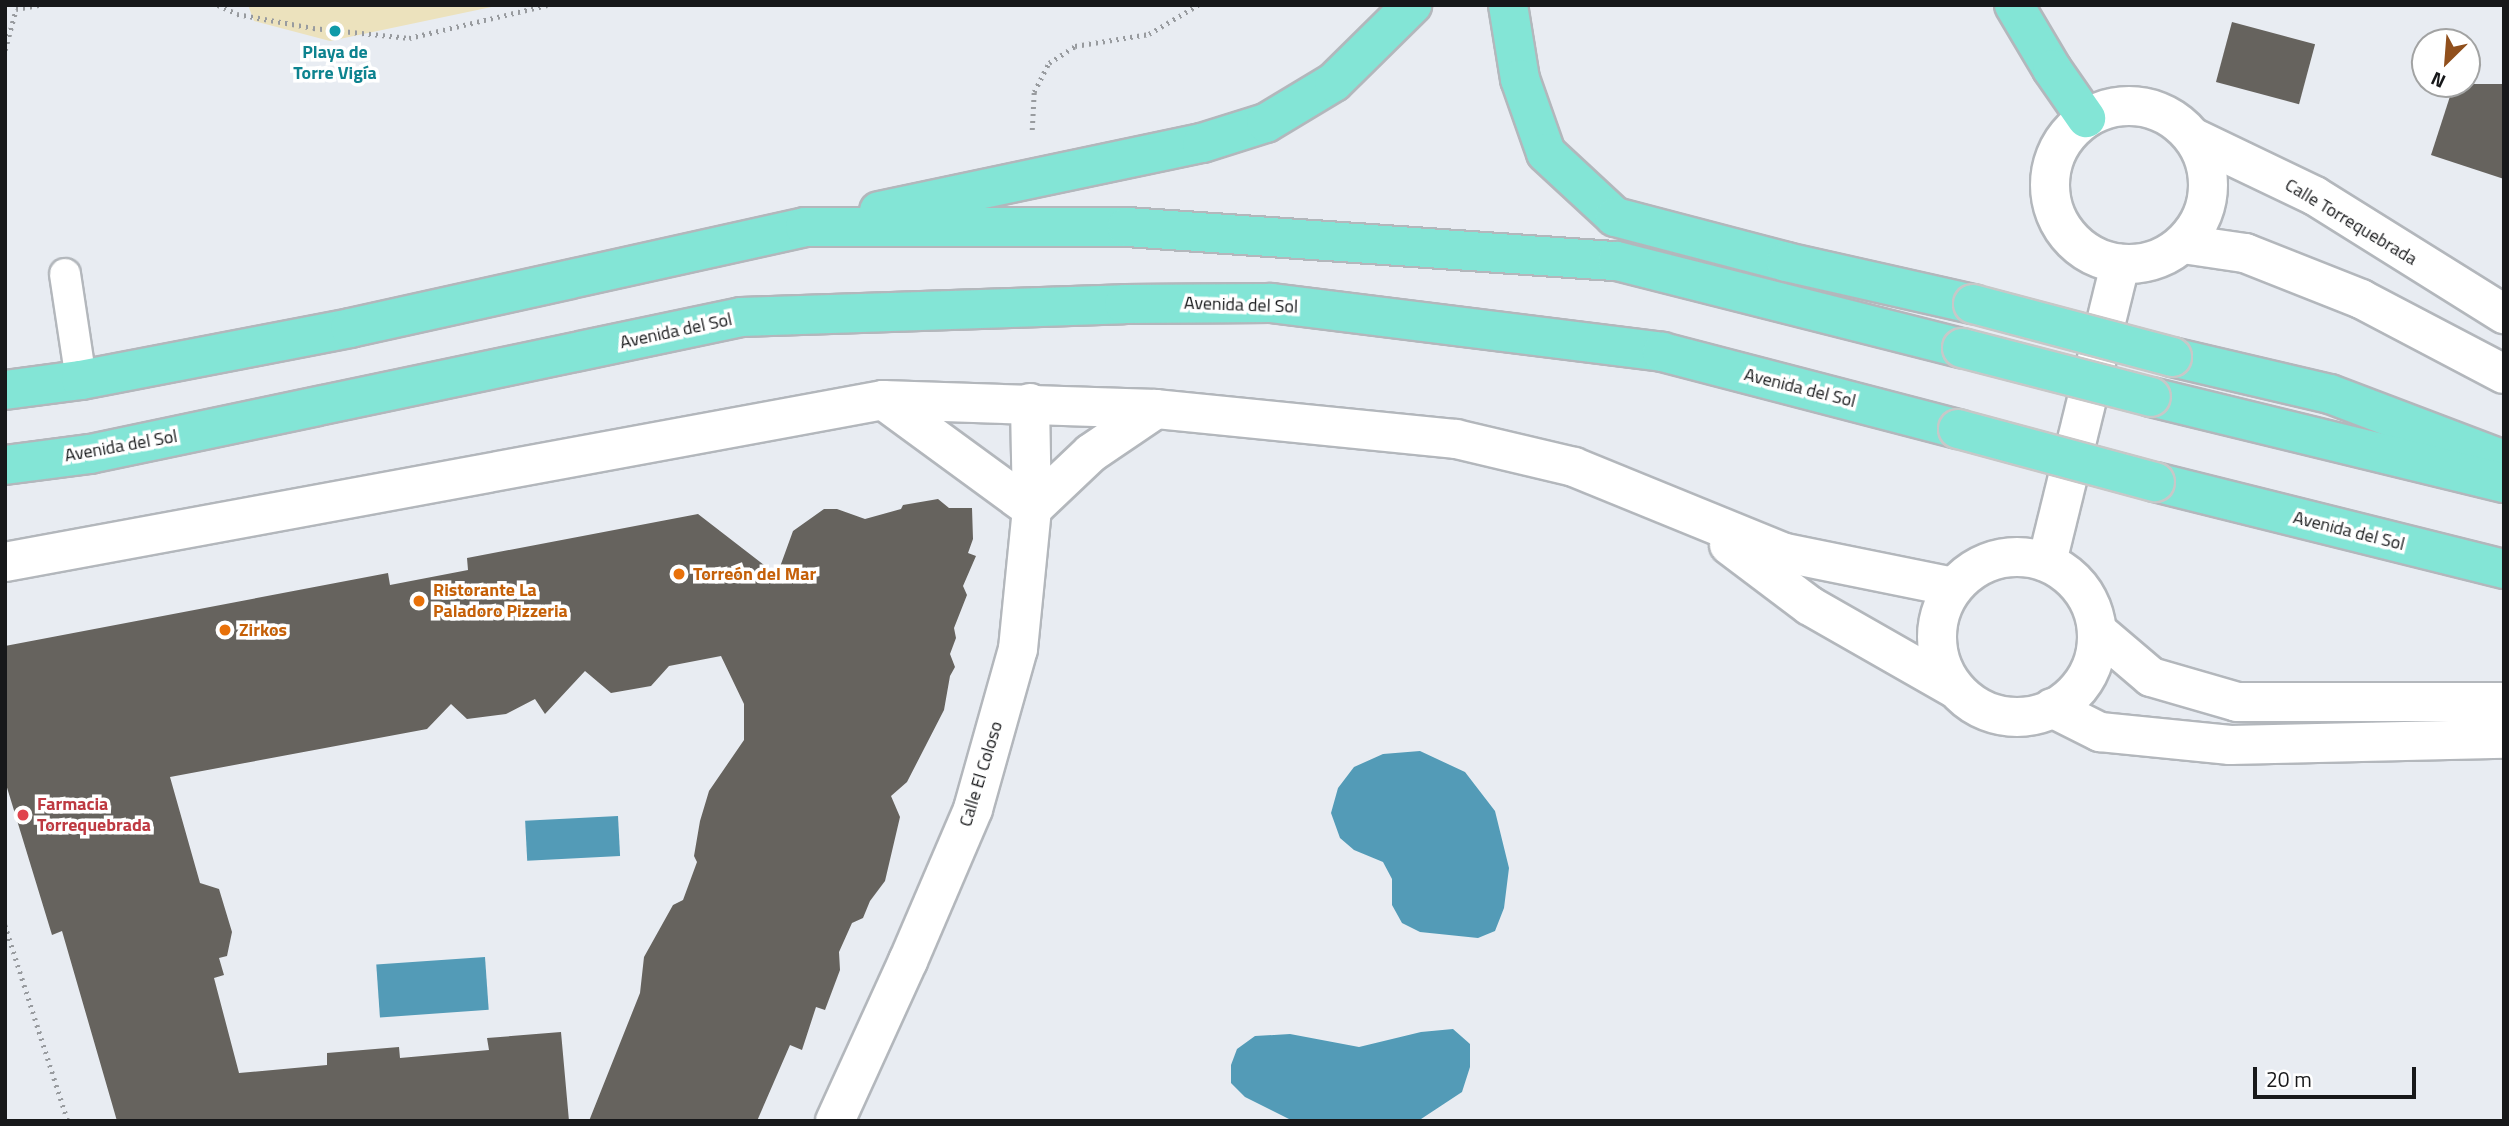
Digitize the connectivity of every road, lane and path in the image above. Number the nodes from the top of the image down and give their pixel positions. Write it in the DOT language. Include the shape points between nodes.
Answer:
graph roads {
  1 [pos="39,5"];
  2 [pos="218,5"];
  3 [pos="547,5"];
  4 [pos="1198,5"];
  5 [pos="1412,5"];
  6 [pos="1508,5"];
  7 [pos="2014,5"];
  8 [pos="5,50"];
  9 [pos="2086,118"];
  10 [pos="2194,138"];
  11 [pos="1031,143"];
  12 [pos="805,228"];
  13 [pos="2183,244"];
  14 [pos="2120,264"];
  15 [pos="65,274"];
  16 [pos="2504,314"];
  17 [pos="2504,374"];
  18 [pos="81,380"];
  19 [pos="5,390"];
  20 [pos="883,400"];
  21 [pos="1031,403"];
  22 [pos="1156,409"];
  23 [pos="2504,460"];
  24 [pos="5,465"];
  25 [pos="2504,483"];
  26 [pos="1032,509"];
  27 [pos="1683,510"];
  28 [pos="5,562"];
  29 [pos="2047,562"];
  30 [pos="2504,569"];
  31 [pos="1953,587"];
  32 [pos="2097,631"];
  33 [pos="1954,688"];
  34 [pos="2504,702"];
  35 [pos="2052,708"];
  36 [pos="2504,739"];
  37 [pos="5,925"];
  38 [pos="68,1121"];
  39 [pos="835,1121"];
  1 -- 8 [label="path" via="16,9"];
  2 -- 3 [label="path" via="237,14 409,38"];
  4 -- 11 [label="path" via="1149,34 1075,46 1049,63 1034,92"];
  5 -- 12 [label="main road" via="1334,82 1266,123 1202,143"];
  6 -- 23 [label="main road, bridge" via="1520,79 1546,153 1615,216 2330,394"];
  7 -- 9 [label="main road"];
  9 -- 10 [label="street" via="2108,108 2155,110 2177,121"];
  9 -- 14 [label="street" via="2068,134 2055,155 2051,203 2076,244 2096,258"];
  10 -- 13 [label="street" via="2209,181 2198,226"];
  10 -- 16 [label="street, Calle Torrequebrada" via="2315,196"];
  12 -- 18 [label="main road" via="350,328"];
  12 -- 25 [label="main road, bridge" via="1127,227 1617,261"];
  13 -- 14 [label="street" via="2143,264"];
  13 -- 17 [label="street" via="2245,253 2361,299"];
  14 -- 29 [label="street"];
  15 -- 18 [label="lane"];
  18 -- 19 [label="main road"];
  20 -- 21 [label="street"];
  20 -- 26 [label="street"];
  20 -- 28 [label="street"];
  21 -- 22 [label="street"];
  21 -- 26 [label="street, Calle El Coloso"];
  22 -- 26 [label="street" via="1091,453"];
  22 -- 27 [label="street" via="1456,439 1574,467"];
  24 -- 30 [label="main road, Avenida del Sol, bridge" via="90,454 741,317 1271,303 1662,352"];
  26 -- 39 [label="street, Calle El Coloso" via="1018,649 973,808"];
  27 -- 31 [label="street" via="1785,553"];
  27 -- 33 [label="street" via="1810,606"];
  29 -- 31 [label="street" via="2022,556 1996,559 1972,570"];
  29 -- 32 [label="street" via="2082,589"];
  31 -- 33 [label="street" via="1941,611 1936,638 1941,665"];
  32 -- 34 [label="street" via="2151,677 2237,702"];
  32 -- 35 [label="street" via="2095,655 2086,677 2072,696"];
  33 -- 35 [label="street" via="1989,712 2010,717 2032,716"];
  35 -- 36 [label="street" via="2100,732 2230,745"];
  37 -- 38 [label="path"];
}
